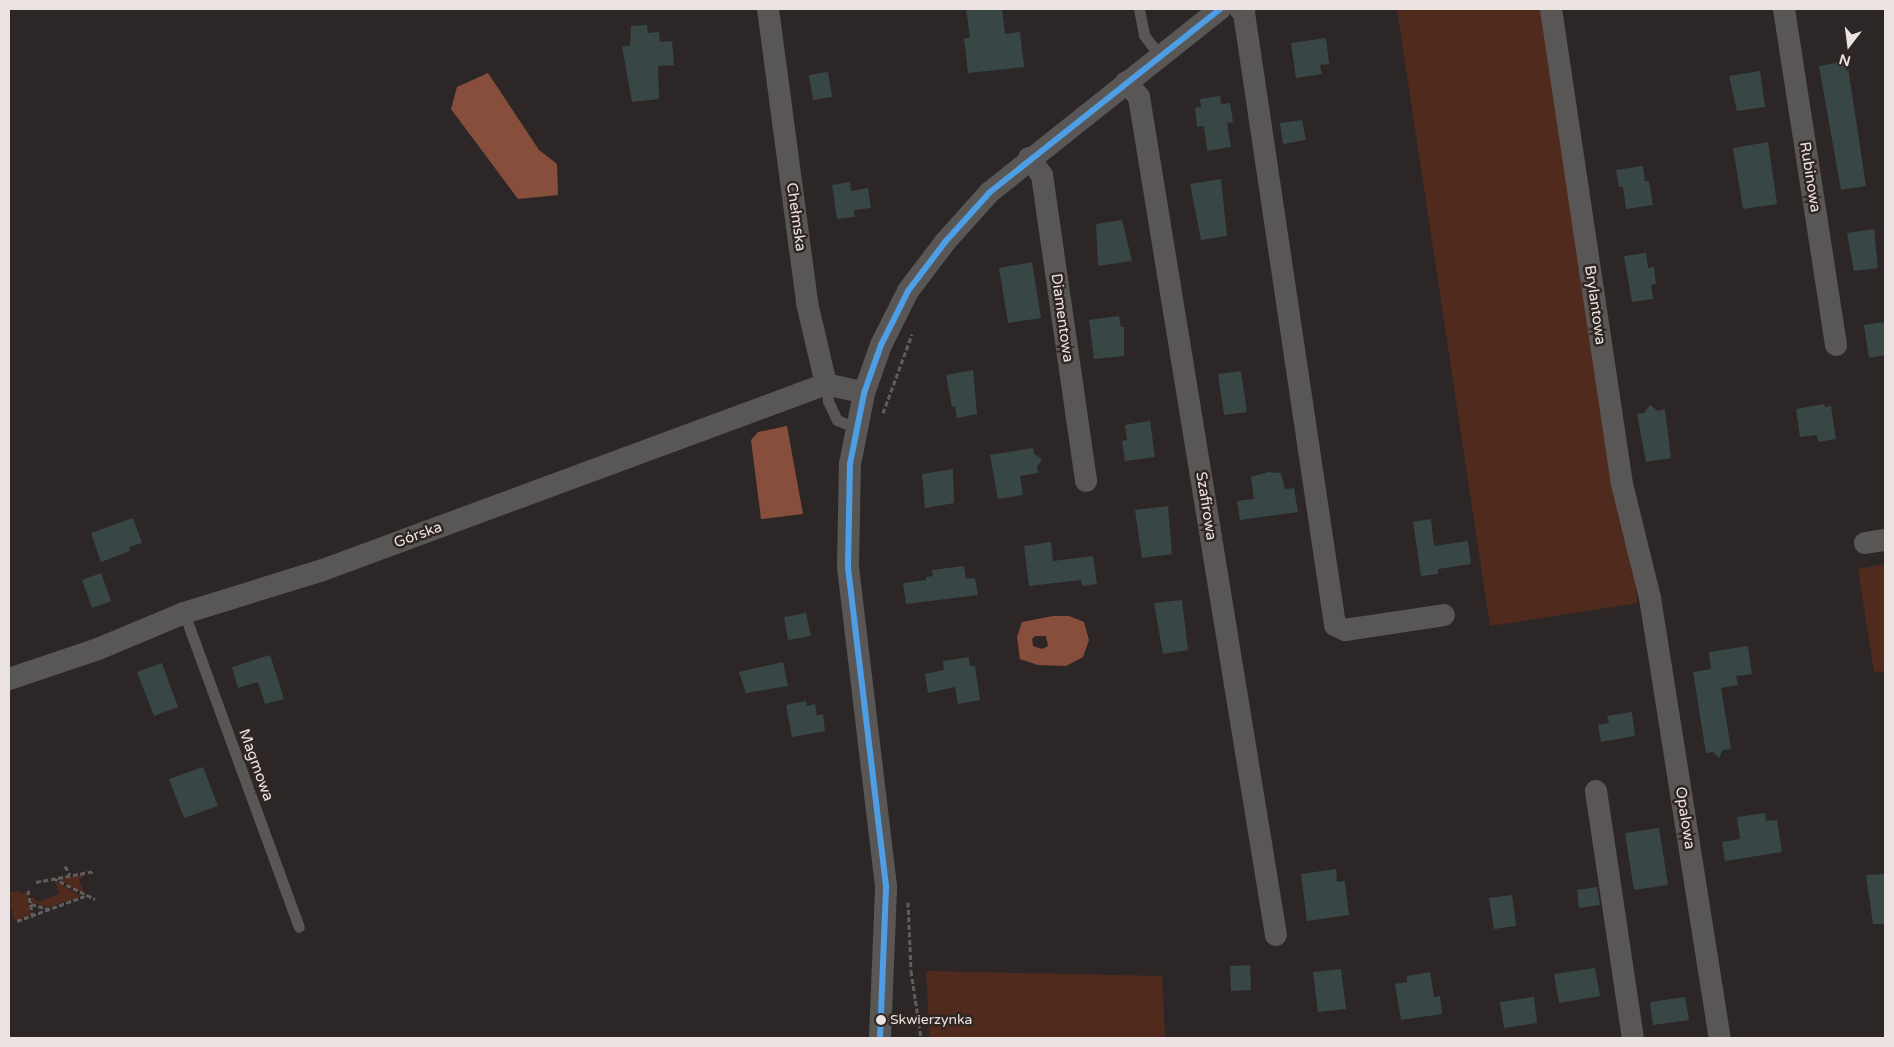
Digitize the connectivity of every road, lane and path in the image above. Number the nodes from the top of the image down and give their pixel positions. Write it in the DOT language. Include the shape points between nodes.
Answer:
graph roads {
  1 [pos="768,9"];
  2 [pos="1139,9"];
  3 [pos="1220,9"];
  4 [pos="1240,9"];
  5 [pos="1551,9"];
  6 [pos="1784,9"];
  7 [pos="1159,55"];
  8 [pos="1126,82"];
  9 [pos="1029,158"];
  10 [pos="913,332"];
  11 [pos="1836,345"];
  12 [pos="826,384"];
  13 [pos="864,393"];
  14 [pos="881,420"];
  15 [pos="857,428"];
  16 [pos="1086,481"];
  17 [pos="1650,598"];
  18 [pos="184,613"];
  19 [pos="1444,615"];
  20 [pos="9,679"];
  21 [pos="1596,791"];
  22 [pos="65,866"];
  23 [pos="95,872"];
  24 [pos="70,875"];
  25 [pos="52,878"];
  26 [pos="36,882"];
  27 [pos="28,890"];
  28 [pos="85,896"];
  29 [pos="908,896"];
  30 [pos="95,900"];
  31 [pos="31,904"];
  32 [pos="50,909"];
  33 [pos="33,917"];
  34 [pos="17,922"];
  35 [pos="298,927"];
  36 [pos="1276,935"];
  37 [pos="880,1038"];
  38 [pos="921,1038"];
  39 [pos="1633,1038"];
  40 [pos="1720,1038"];
  1 -- 12 [label="street, Chełmska" via="808,303"];
  2 -- 7 [label="lane" via="1144,36"];
  3 -- 7 [label="street"];
  4 -- 19 [label="street" via="1244,13 1335,625 1345,630"];
  5 -- 17 [label="street, Brylantowa" via="1621,480"];
  6 -- 11 [label="street, Rubinowa"];
  7 -- 8 [label="street"];
  8 -- 9 [label="street"];
  8 -- 36 [label="street, Szafirowa" via="1139,97"];
  9 -- 13 [label="street" via="964,221 908,291 880,345"];
  9 -- 16 [label="street, Diamentowa" via="1042,175"];
  10 -- 14 [label="path"];
  12 -- 13 [label="street"];
  12 -- 15 [label="lane" via="828,401 837,420"];
  12 -- 18 [label="street, Górska" via="322,570"];
  13 -- 15 [label="street"];
  15 -- 37 [label="street" via="850,464 848,566 886,886"];
  17 -- 40 [label="street, Opalowa"];
  18 -- 20 [label="street, Górska" via="98,649"];
  18 -- 35 [label="lane, Magmowa"];
  21 -- 39 [label="street"];
  22 -- 24 [label="path"];
  23 -- 24 [label="path"];
  24 -- 25 [label="path"];
  25 -- 26 [label="path"];
  25 -- 28 [label="path"];
  27 -- 31 [label="path"];
  28 -- 30 [label="path"];
  28 -- 32 [label="path"];
  29 -- 38 [label="path" via="911,971"];
  31 -- 32 [label="path"];
  31 -- 33 [label="path"];
  32 -- 33 [label="path"];
  33 -- 34 [label="path"];
}
